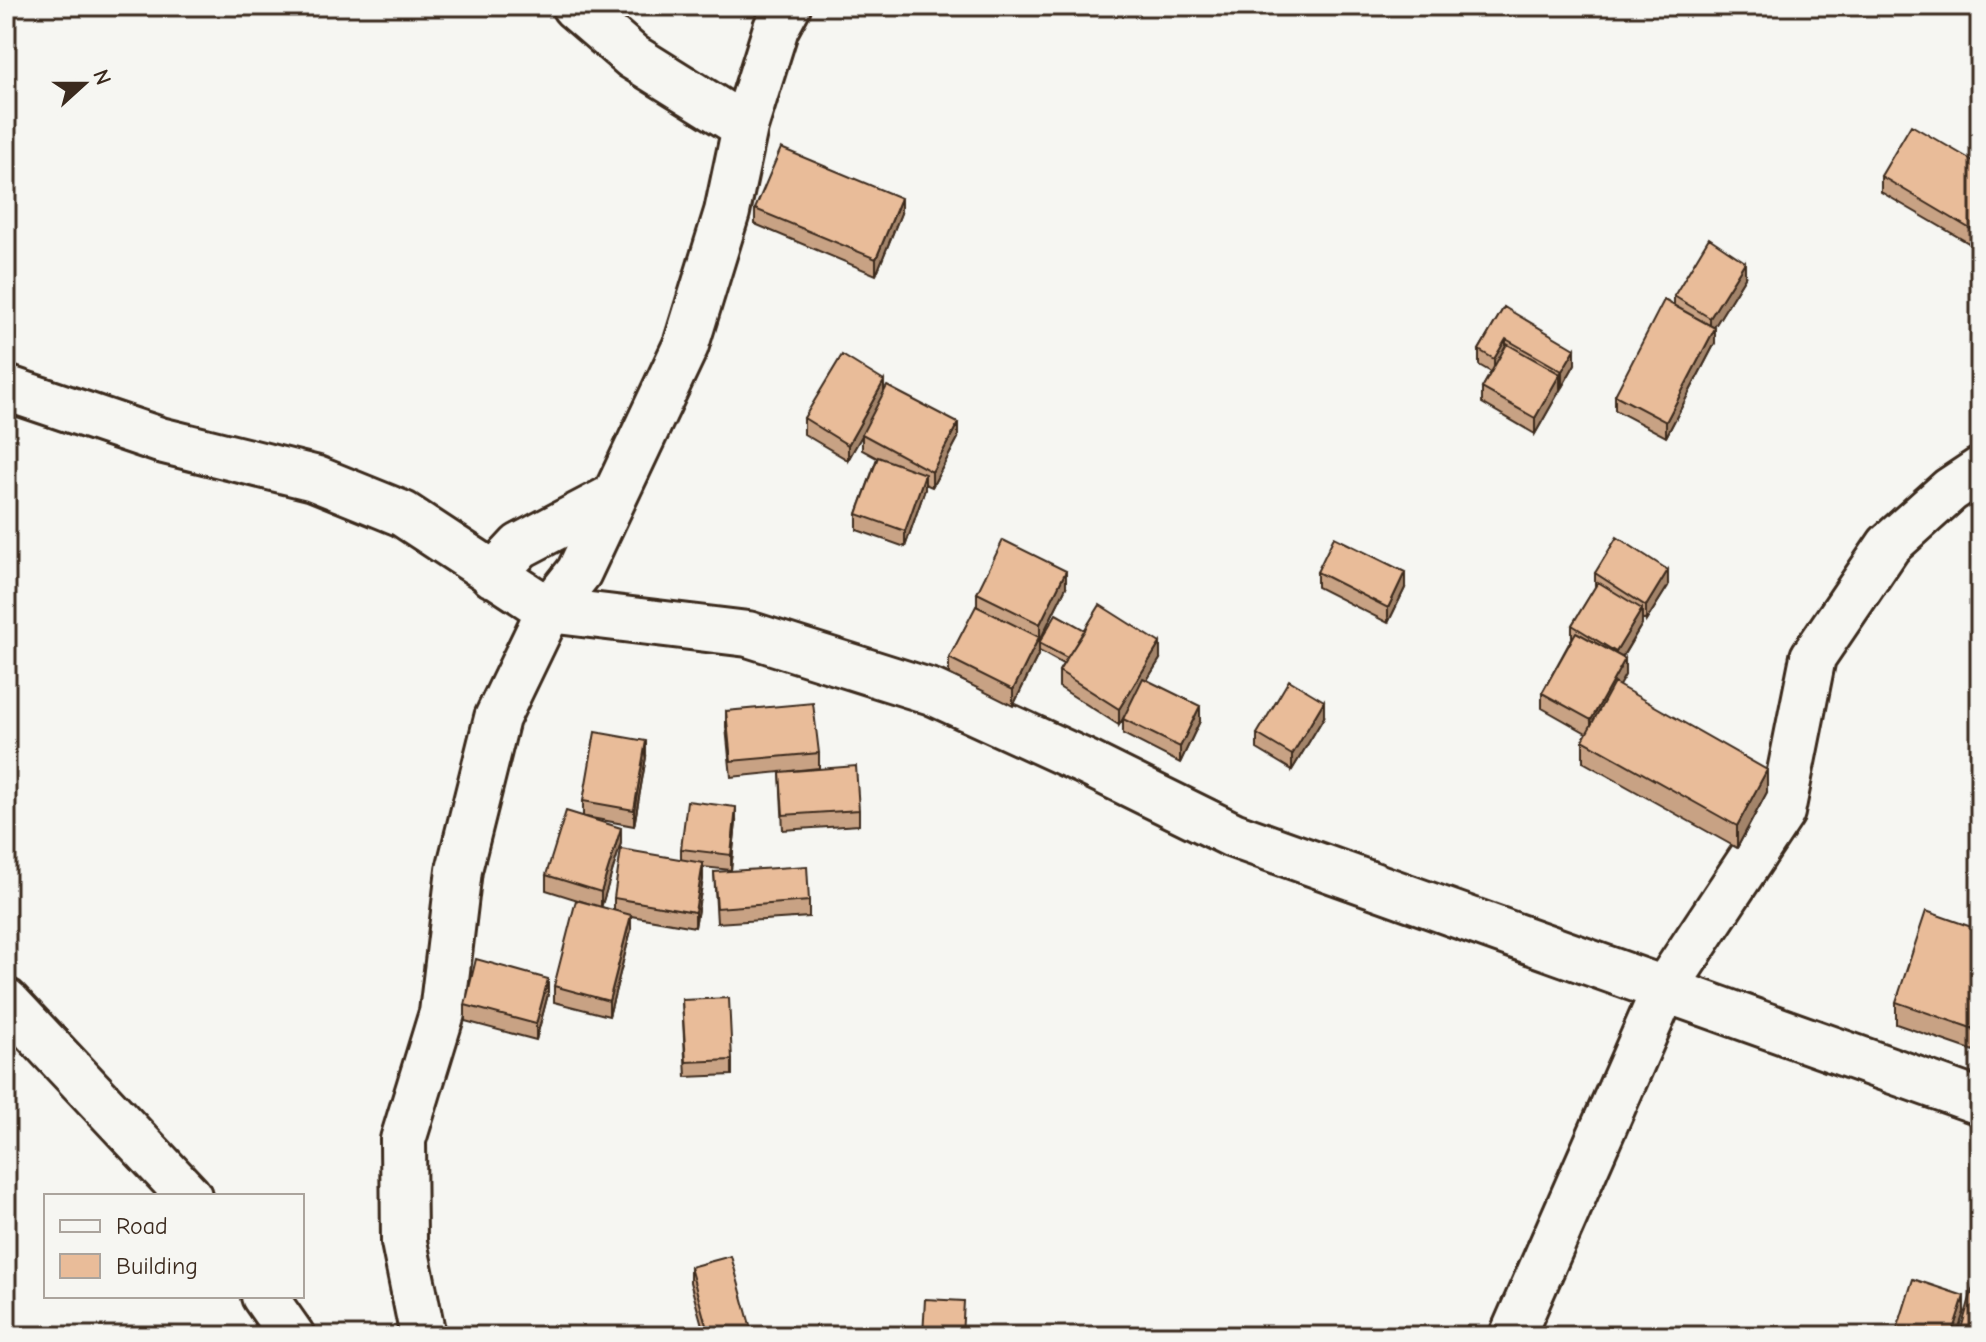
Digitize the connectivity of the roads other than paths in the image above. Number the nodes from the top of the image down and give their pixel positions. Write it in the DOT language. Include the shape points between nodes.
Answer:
graph roads {
  1 [pos="574,6"];
  2 [pos="788,6"];
  3 [pos="745,127"];
  4 [pos="6,388"];
  5 [pos="1980,470"];
  6 [pos="611,498"];
  7 [pos="493,575"];
  8 [pos="549,610"];
  9 [pos="1664,990"];
  10 [pos="6,1001"];
  11 [pos="1980,1102"];
  12 [pos="187,1194"];
  13 [pos="265,1298"];
  14 [pos="292,1336"];
  15 [pos="423,1336"];
  16 [pos="1512,1336"];
  1 -- 3 [label="street" via="633,57"];
  2 -- 3 [label="street"];
  3 -- 6 [label="street" via="727,212 686,345"];
  4 -- 7 [label="street" via="160,440 314,478 403,514"];
  5 -- 9 [label="street" via="1889,545 1813,657 1782,812"];
  6 -- 7 [label="street" via="520,546"];
  6 -- 8 [label="street" via="579,572"];
  7 -- 8 [label="street"];
  8 -- 9 [label="street" via="748,634 932,692 1233,835"];
  8 -- 15 [label="street" via="497,718 459,870 442,1013 403,1140 404,1242"];
  9 -- 11 [label="street"];
  9 -- 16 [label="street"];
  10 -- 12 [label="street"];
  13 -- 14 [label="street"];
}
